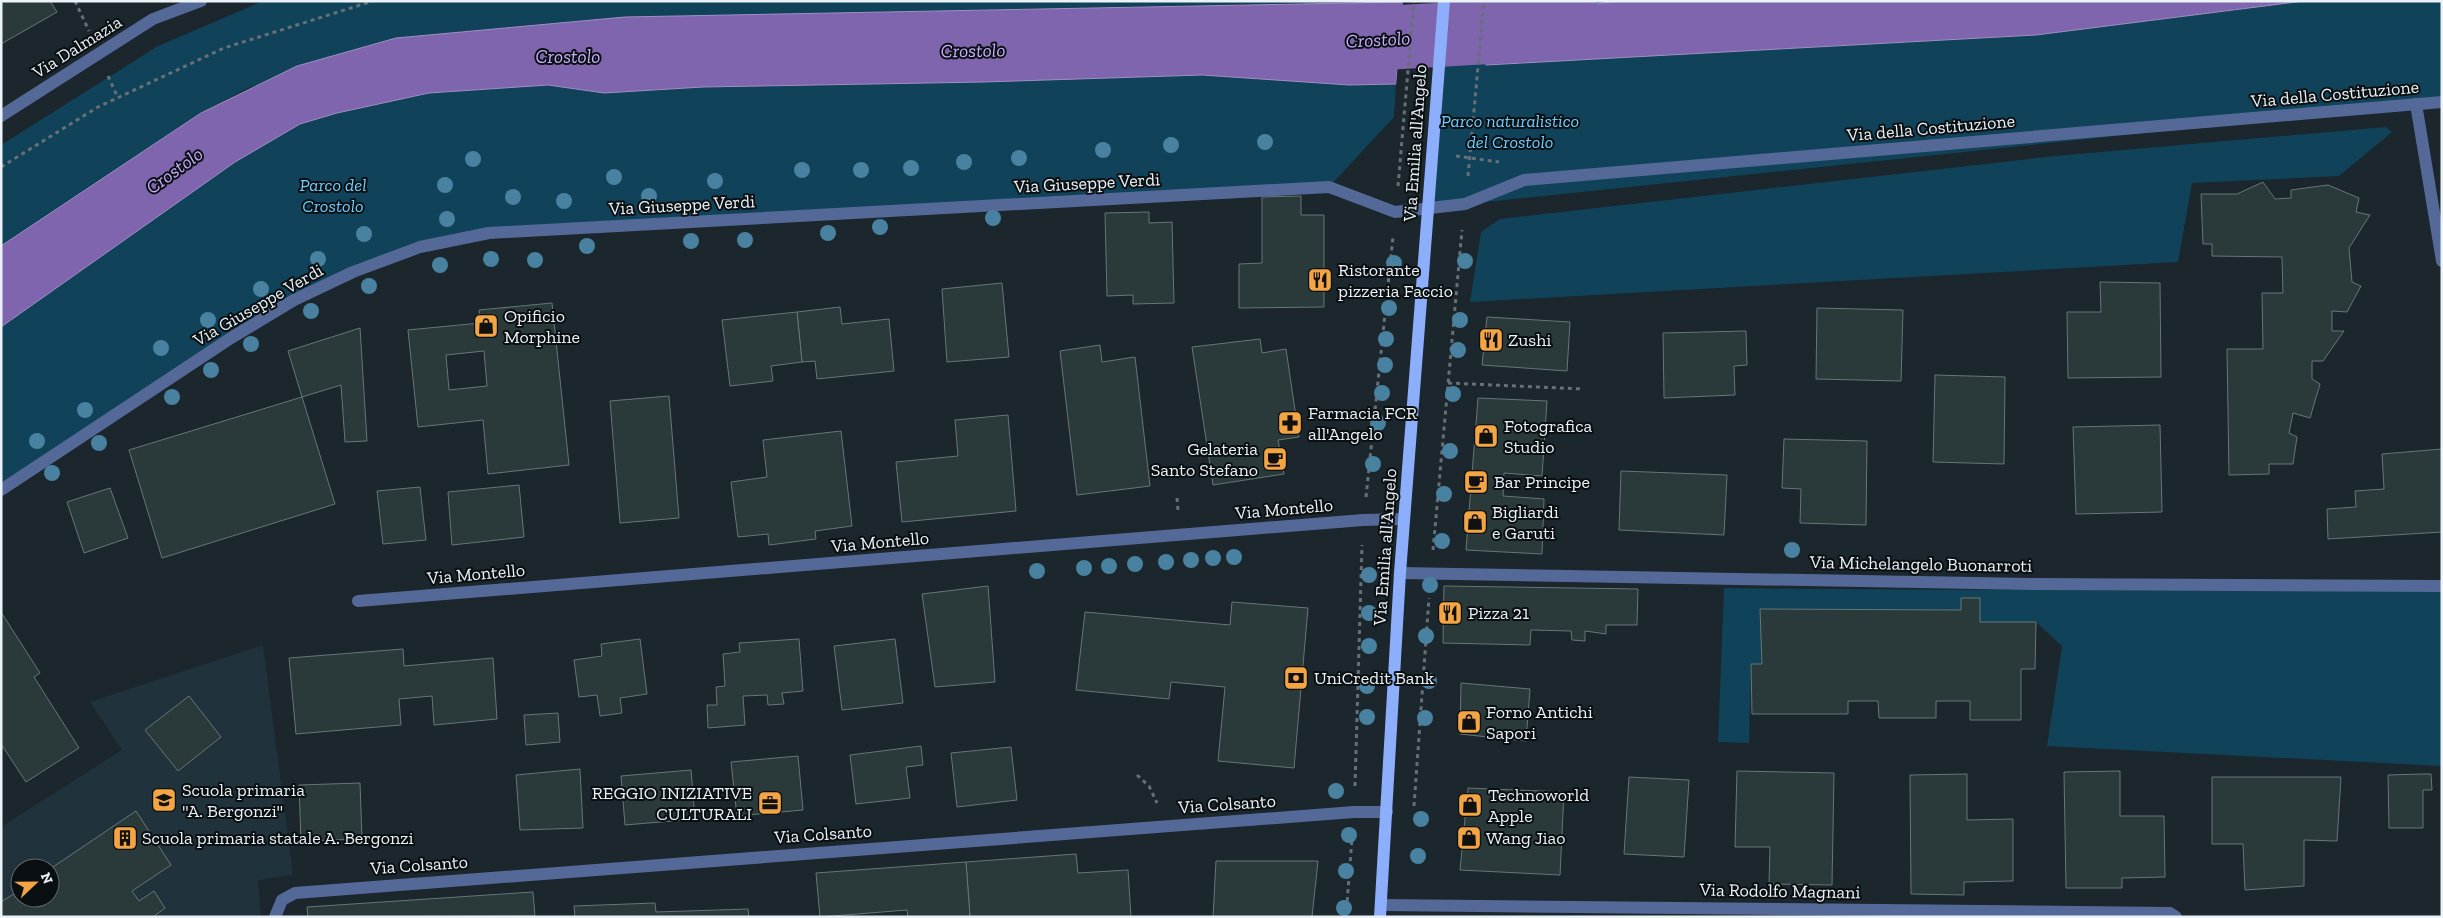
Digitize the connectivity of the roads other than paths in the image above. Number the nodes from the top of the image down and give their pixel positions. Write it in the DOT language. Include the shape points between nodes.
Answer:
graph roads {
  1 [pos="201,1"];
  2 [pos="1444,1"];
  3 [pos="2442,102"];
  4 [pos="2416,104"];
  5 [pos="1,116"];
  6 [pos="1428,208"];
  7 [pos="2442,261"];
  8 [pos="1,490"];
  9 [pos="1404,519"];
  10 [pos="1400,573"];
  11 [pos="2442,586"];
  12 [pos="358,601"];
  13 [pos="1387,812"];
  14 [pos="1381,911"];
  15 [pos="275,917"];
  16 [pos="2176,917"];
  1 -- 5 [label="street, Via Dalmazia" via="154,19"];
  2 -- 6 [label="main road, Via Emilia all'Angelo"];
  3 -- 4 [label="street, Via della Costituzione"];
  4 -- 6 [label="street, Via della Costituzione" via="1524,180 1465,204"];
  4 -- 7 [label="street"];
  6 -- 8 [label="street, Via Giuseppe Verdi" via="1395,212 1329,187 489,233 420,247 353,272 294,300"];
  6 -- 9 [label="main road, Via Emilia all'Angelo"];
  9 -- 10 [label="main road, Via Emilia all'Angelo"];
  9 -- 12 [label="street, Via Montello"];
  10 -- 11 [label="street, Via Michelangelo Buonarroti" via="2030,584"];
  10 -- 13 [label="main road, Via Emilia all'Angelo"];
  13 -- 14 [label="main road, Via Emilia all'Angelo"];
  13 -- 15 [label="street, Via Colsanto" via="295,893 278,904"];
  14 -- 16 [label="street, Via Rodolfo Magnani" via="2170,913"];
}
